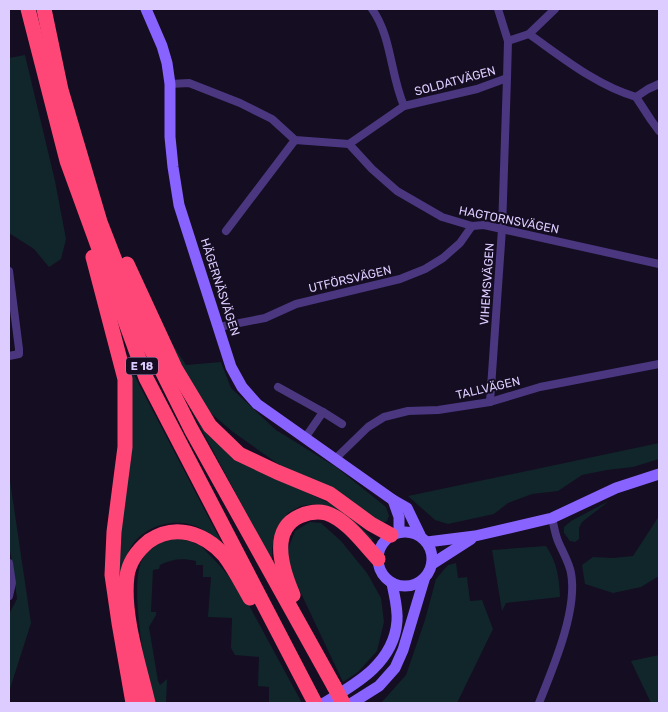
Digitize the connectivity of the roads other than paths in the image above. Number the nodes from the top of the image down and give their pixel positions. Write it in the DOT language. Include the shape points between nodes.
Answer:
graph roads {
  1 [pos="28,9"];
  2 [pos="44,9"];
  3 [pos="146,9"];
  4 [pos="372,9"];
  5 [pos="498,9"];
  6 [pos="554,9"];
  7 [pos="529,34"];
  8 [pos="508,41"];
  9 [pos="508,78"];
  10 [pos="170,84"];
  11 [pos="659,84"];
  12 [pos="636,97"];
  13 [pos="404,106"];
  14 [pos="659,131"];
  15 [pos="295,140"];
  16 [pos="349,144"];
  17 [pos="67,161"];
  18 [pos="100,222"];
  19 [pos="472,226"];
  20 [pos="502,229"];
  21 [pos="226,231"];
  22 [pos="659,264"];
  23 [pos="9,271"];
  24 [pos="219,327"];
  25 [pos="9,356"];
  26 [pos="659,364"];
  27 [pos="278,387"];
  28 [pos="490,402"];
  29 [pos="323,412"];
  30 [pos="342,424"];
  31 [pos="304,438"];
  32 [pos="335,459"];
  33 [pos="659,474"];
  34 [pos="393,500"];
  35 [pos="552,518"];
  36 [pos="394,534"];
  37 [pos="475,536"];
  38 [pos="424,538"];
  39 [pos="378,559"];
  40 [pos="9,563"];
  41 [pos="432,564"];
  42 [pos="424,580"];
  43 [pos="392,582"];
  44 [pos="9,596"];
  45 [pos="334,686"];
  46 [pos="318,702"];
  47 [pos="133,703"];
  48 [pos="148,703"];
  49 [pos="343,703"];
  50 [pos="352,703"];
  51 [pos="539,703"];
  1 -- 17 [label="highway, E 18"];
  2 -- 18 [label="highway, E 18" via="62,90"];
  3 -- 10 [label="street, HÄGERNÄSVÄGEN" via="162,46"];
  4 -- 13 [label="street" via="386,36 397,90"];
  5 -- 8 [label="street, SOLDATVÄGEN"];
  6 -- 7 [label="street"];
  7 -- 8 [label="street"];
  7 -- 12 [label="street" via="581,72 618,92"];
  8 -- 9 [label="street, SOLDATVÄGEN"];
  9 -- 13 [label="street, SOLDATVÄGEN"];
  9 -- 20 [label="street, VIHEMSVÄGEN"];
  10 -- 15 [label="street" via="189,83 240,103 272,119"];
  10 -- 24 [label="street, HÄGERNÄSVÄGEN" via="171,147 180,205"];
  11 -- 12 [label="street"];
  12 -- 14 [label="street"];
  13 -- 16 [label="street, SOLDATVÄGEN"];
  15 -- 16 [label="street"];
  15 -- 21 [label="street"];
  16 -- 19 [label="street, HAGTORNSVÄGEN" via="397,191 442,217"];
  17 -- 46 [label="highway, E 18" via="146,378"];
  17 -- 47 [label="highway" via="125,379 125,447 112,575"];
  18 -- 36 [label="highway" via="124,258 175,368 210,426 239,454 330,494 371,524"];
  18 -- 45 [label="highway, E 18" via="144,334 190,428"];
  19 -- 20 [label="street, HAGTORNSVÄGEN"];
  19 -- 24 [label="street, UTFÖRSVÄGEN" via="460,243 443,258 408,276 296,304 265,318"];
  20 -- 22 [label="street, HAGTORNSVÄGEN"];
  20 -- 28 [label="street, VIHEMSVÄGEN"];
  23 -- 25 [label="street" via="19,349 19,354"];
  24 -- 31 [label="street, HÄGERNÄSVÄGEN" via="231,367 242,387 257,404"];
  26 -- 28 [label="street, TALLVÄGEN" via="540,387"];
  27 -- 29 [label="street"];
  28 -- 32 [label="street, TALLVÄGEN" via="408,411 384,417 368,427"];
  29 -- 30 [label="street"];
  29 -- 31 [label="street"];
  31 -- 32 [label="street, HÄGERNÄSVÄGEN"];
  32 -- 34 [label="street, HÄGERNÄSVÄGEN"];
  33 -- 35 [label="street" via="616,488"];
  34 -- 36 [label="street" via="400,517"];
  34 -- 38 [label="street, HÄGERNÄSVÄGEN" via="407,508"];
  35 -- 37 [label="street"];
  35 -- 51 [label="street" via="570,570 573,590 564,632"];
  36 -- 38 [label="street" via="408,531"];
  36 -- 39 [label="street" via="381,546"];
  37 -- 38 [label="street"];
  37 -- 41 [label="street"];
  38 -- 41 [label="street" via="433,554"];
  39 -- 43 [label="street" via="384,576"];
  39 -- 45 [label="highway" via="347,526 325,513 308,512 294,518 285,529 280,558 286,578"];
  40 -- 44 [label="street" via="12,583"];
  41 -- 42 [label="street"];
  42 -- 43 [label="street" via="408,586"];
  42 -- 50 [label="street" via="395,668 379,686"];
  43 -- 46 [label="street" via="397,620 390,649 373,671 346,690"];
  45 -- 49 [label="highway, E 18, bridge"];
  46 -- 48 [label="highway" via="225,557 203,539 188,532 171,531 147,543 127,572 127,612"];
}
